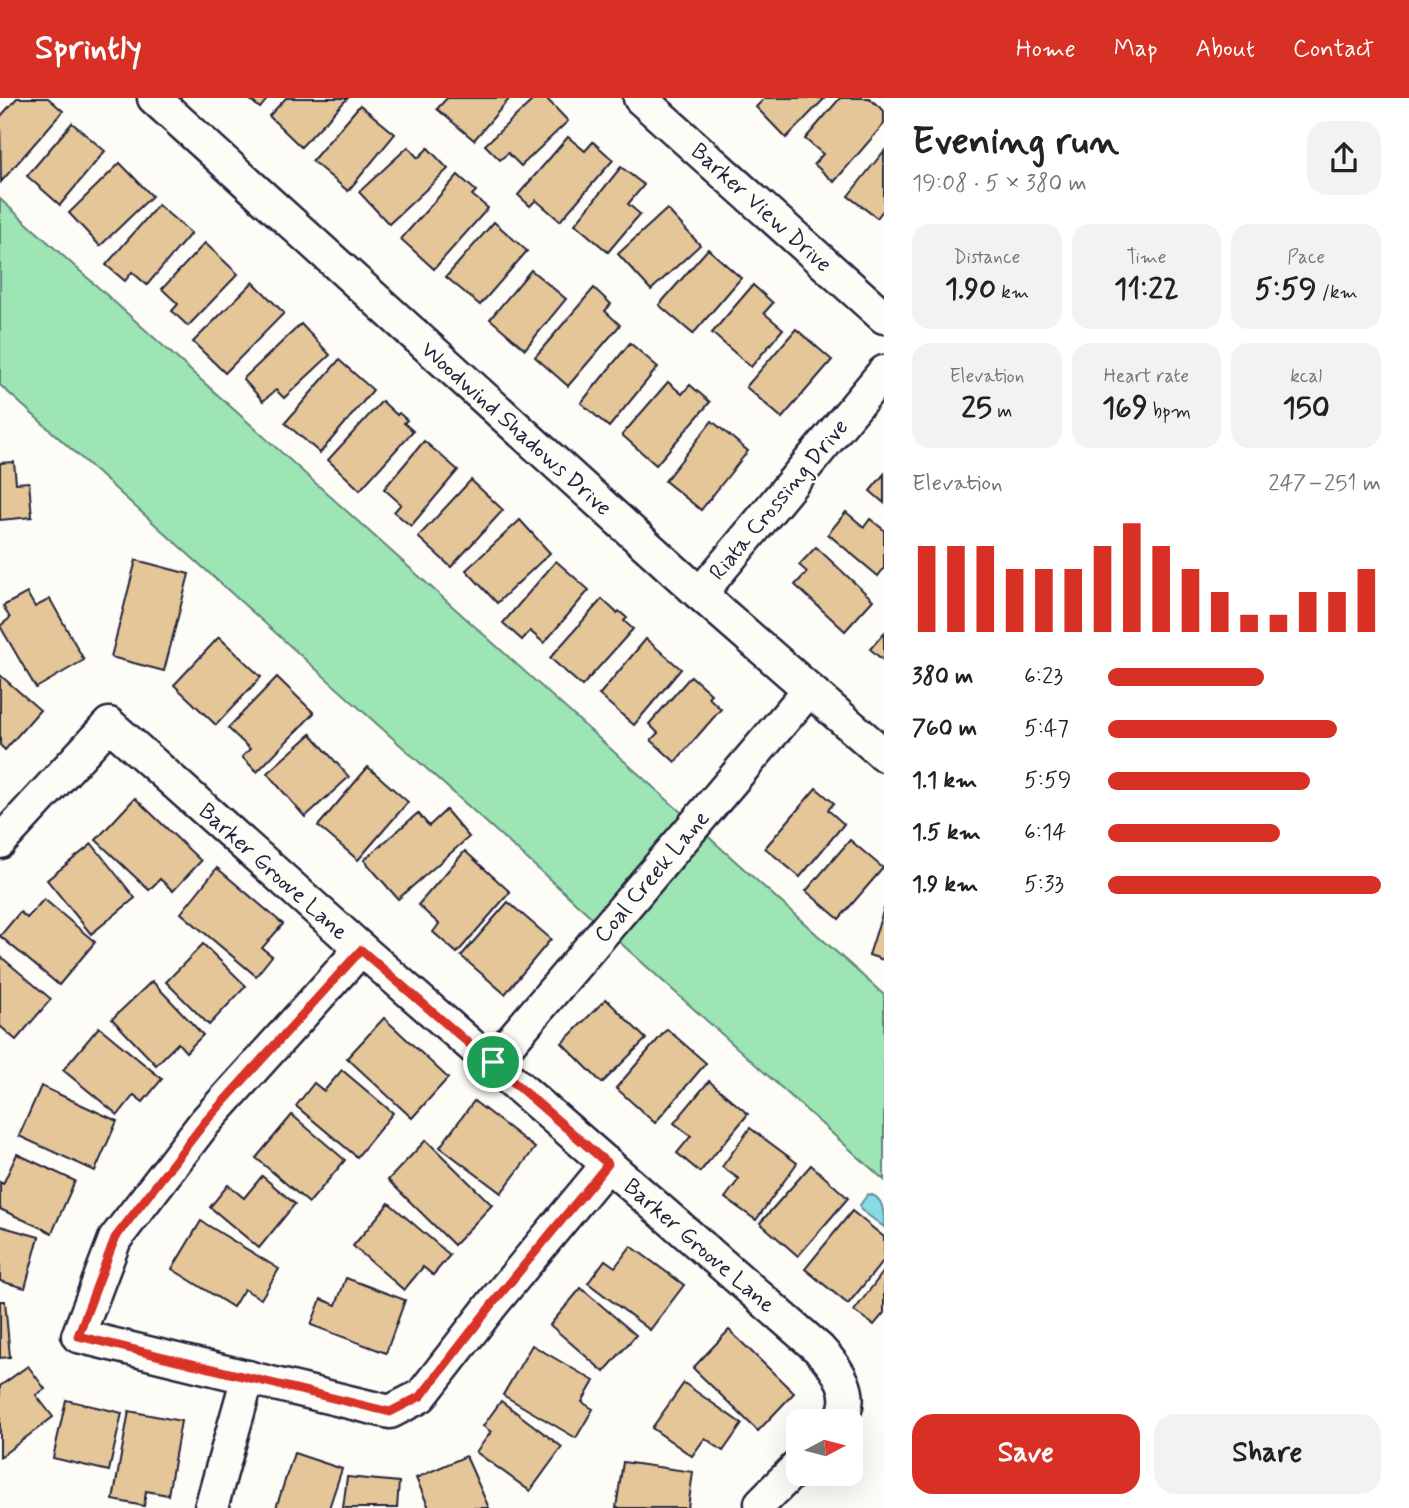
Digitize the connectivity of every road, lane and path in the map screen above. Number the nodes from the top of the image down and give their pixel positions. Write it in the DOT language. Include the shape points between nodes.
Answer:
graph roads {
  1 [pos="154,98"];
  2 [pos="640,98"];
  3 [pos="884,317"];
  4 [pos="884,372"];
  5 [pos="699,594"];
  6 [pos="809,690"];
  7 [pos="884,755"];
  8 [pos="0,842"];
  9 [pos="361,950"];
  10 [pos="493,1062"];
  11 [pos="608,1164"];
  12 [pos="248,1377"];
  13 [pos="844,1409"];
  14 [pos="786,1478"];
  15 [pos="761,1503"];
  16 [pos="211,1508"];
  1 -- 5 [label="street, Woodwind Shadows Drive"];
  2 -- 3 [label="street, Barker View Drive"];
  4 -- 5 [label="street, Riata Crossing Drive"];
  5 -- 6 [label="street, Woodwind Shadows Drive"];
  6 -- 7 [label="street, Woodwind Shadows Drive"];
  6 -- 10 [label="street, Coal Creek Lane"];
  8 -- 9 [label="street, Barker Groove Lane" via="109,724"];
  9 -- 10 [label="street, Barker Groove Lane"];
  9 -- 12 [label="street" via="205,1122 115,1238 78,1336"];
  10 -- 11 [label="street, Barker Groove Lane"];
  11 -- 12 [label="street" via="421,1396 390,1412"];
  11 -- 13 [label="street, Barker Groove Lane" via="838,1368 846,1389"];
  12 -- 16 [label="street"];
  14 -- 15 [label="street"];
}
